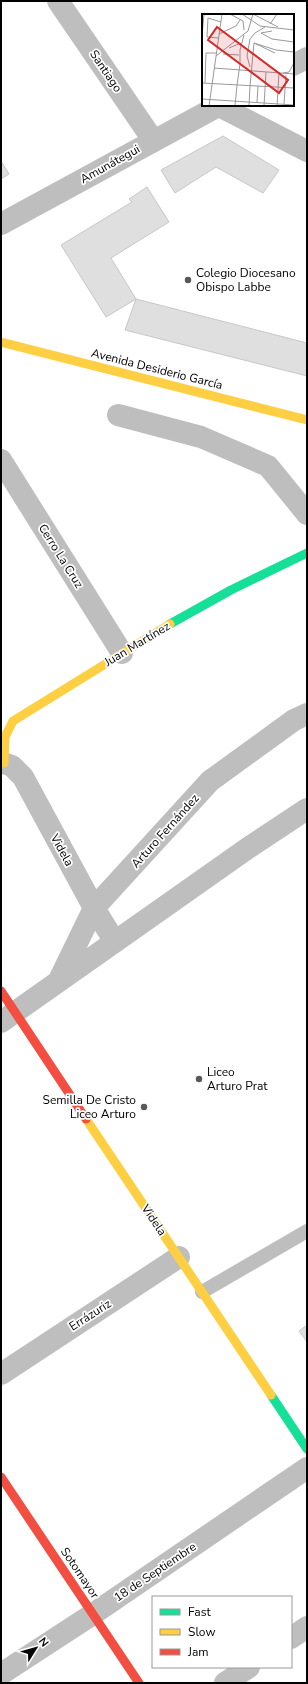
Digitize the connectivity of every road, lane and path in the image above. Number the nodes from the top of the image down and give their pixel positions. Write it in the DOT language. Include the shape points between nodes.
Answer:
graph roads {
  1 [pos="58,1"];
  2 [pos="307,58"];
  3 [pos="294,64"];
  4 [pos="218,106"];
  5 [pos="222,106"];
  6 [pos="153,140"];
  7 [pos="307,151"];
  8 [pos="1,224"];
  9 [pos="1,342"];
  10 [pos="118,415"];
  11 [pos="307,420"];
  12 [pos="1,460"];
  13 [pos="307,514"];
  14 [pos="307,553"];
  15 [pos="122,653"];
  16 [pos="307,714"];
  17 [pos="3,762"];
  18 [pos="307,809"];
  19 [pos="94,908"];
  20 [pos="115,942"];
  21 [pos="58,982"];
  22 [pos="1,991"];
  23 [pos="8,1017"];
  24 [pos="307,1231"];
  25 [pos="179,1257"];
  26 [pos="202,1292"];
  27 [pos="1,1374"];
  28 [pos="302,1432"];
  29 [pos="307,1449"];
  30 [pos="307,1468"];
  31 [pos="1,1477"];
  32 [pos="93,1614"];
  33 [pos="307,1627"];
  34 [pos="292,1637"];
  35 [pos="248,1668"];
  36 [pos="1,1674"];
  37 [pos="139,1683"];
  38 [pos="225,1683"];
  1 -- 6 [label="street, Santiago"];
  2 -- 3 [label="street"];
  4 -- 6 [label="street, Amunátegui"];
  5 -- 7 [label="street"];
  6 -- 8 [label="street, Amunátegui"];
  9 -- 11 [label="street, Avenida Desiderio García"];
  10 -- 13 [label="street" via="201,437 268,466"];
  12 -- 15 [label="street, Cerro La Cruz"];
  14 -- 15 [label="street, Juan Martínez" via="210,602"];
  15 -- 17 [label="street, Juan Martínez" via="13,721 5,736"];
  16 -- 19 [label="street, Arturo Fernández" via="294,720 210,781"];
  17 -- 19 [label="street, Videla" via="18,771 22,777"];
  18 -- 20 [label="street, Arturo Fernández"];
  19 -- 20 [label="street, Videla"];
  19 -- 21 [label="street, Arturo Fernández"];
  20 -- 21 [label="street, Arturo Fernández"];
  21 -- 23 [label="street, Arturo Fernández"];
  22 -- 23 [label="street, Videla"];
  23 -- 25 [label="street, Videla"];
  24 -- 26 [label="lane"];
  25 -- 26 [label="street, Videla"];
  25 -- 27 [label="street, Errázuriz"];
  26 -- 28 [label="street, Videla"];
  28 -- 29 [label="street, Videla"];
  30 -- 32 [label="street, 18 de Septiembre"];
  31 -- 32 [label="street, Sotomayor"];
  32 -- 36 [label="street, 18 de Septiembre"];
  32 -- 37 [label="street, Sotomayor"];
  33 -- 34 [label="street"];
  35 -- 38 [label="street"];
}
